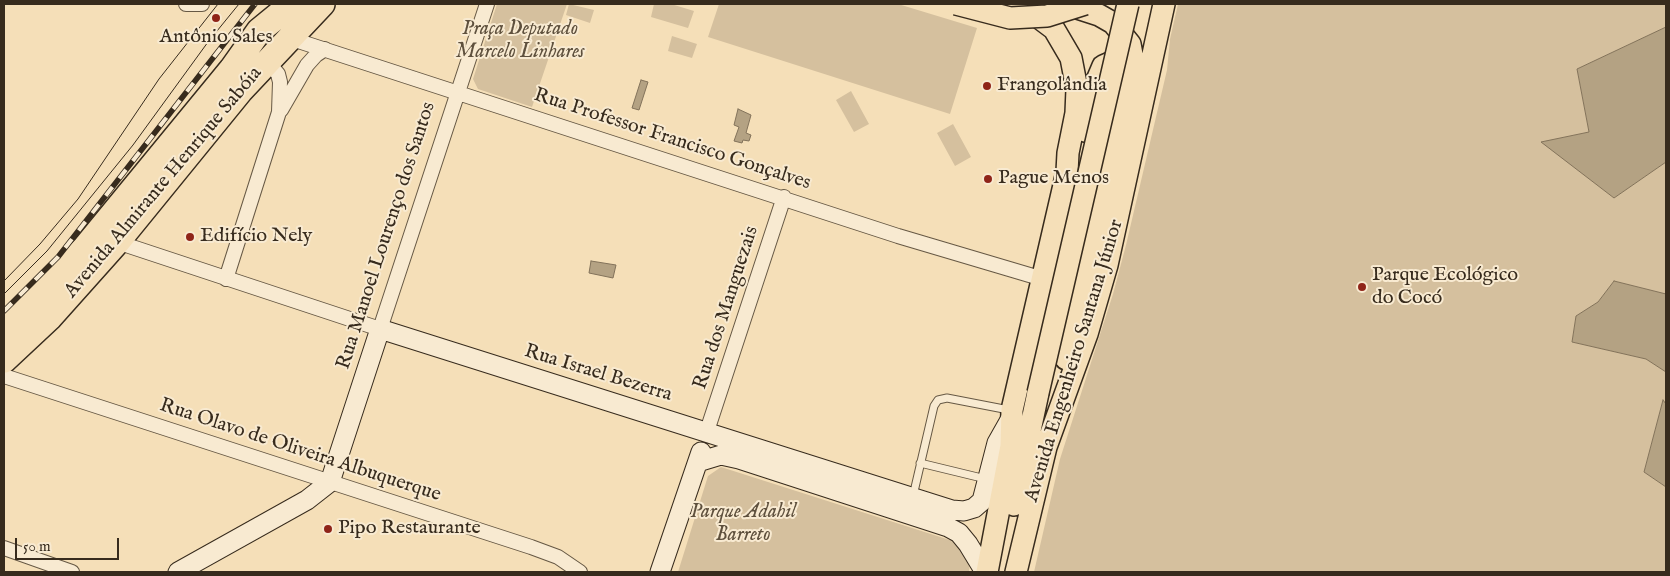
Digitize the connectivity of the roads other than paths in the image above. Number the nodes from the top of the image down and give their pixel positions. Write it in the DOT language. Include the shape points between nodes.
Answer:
graph roads {
  1 [pos="186,4"];
  2 [pos="202,4"];
  3 [pos="322,4"];
  4 [pos="487,4"];
  5 [pos="956,4"];
  6 [pos="998,4"];
  7 [pos="1065,4"];
  8 [pos="1084,4"];
  9 [pos="1128,4"];
  10 [pos="1164,4"];
  11 [pos="288,16"];
  12 [pos="325,49"];
  13 [pos="267,61"];
  14 [pos="457,92"];
  15 [pos="279,112"];
  16 [pos="1067,172"];
  17 [pos="1103,194"];
  18 [pos="784,197"];
  19 [pos="117,242"];
  20 [pos="226,279"];
  21 [pos="1043,279"];
  22 [pos="380,329"];
  23 [pos="4,332"];
  24 [pos="8,372"];
  25 [pos="4,390"];
  26 [pos="1011,415"];
  27 [pos="708,431"];
  28 [pos="1046,447"];
  29 [pos="698,462"];
  30 [pos="920,463"];
  31 [pos="330,482"];
  32 [pos="996,483"];
  33 [pos="912,498"];
  34 [pos="4,548"];
  35 [pos="72,572"];
  36 [pos="178,572"];
  37 [pos="580,572"];
  38 [pos="660,572"];
  39 [pos="987,572"];
  40 [pos="1016,572"];
  1 -- 2 [label="street"];
  3 -- 11 [label="highway, Avenida Almirante Henrique Sabóia"];
  4 -- 14 [label="street, Rua Manoel Lourenço dos Santos"];
  5 -- 8 [label="main road, bridge" via="1010,18 1047,16"];
  6 -- 16 [label="main road, Avenida Engenheiro Santana Júnior" via="1046,22 1066,46 1071,58 1077,89"];
  7 -- 17 [label="main road" via="1113,23 1126,37 1133,54 1134,73"];
  9 -- 39 [label="main road, Avenida Engenheiro Santana Júnior, bridge" via="1007,538 1002,552"];
  10 -- 28 [label="main road, Avenida Engenheiro Santana Júnior" via="1107,265 1087,334"];
  11 -- 12 [label="street, Rua Professor Francisco Gonçalves"];
  11 -- 13 [label="highway, Avenida Almirante Henrique Sabóia"];
  11 -- 23 [label="highway, Avenida Almirante Henrique Sabóia" via="260,31 85,248"];
  12 -- 14 [label="street, Rua Professor Francisco Gonçalves"];
  12 -- 15 [label="street" via="307,65"];
  13 -- 15 [label="street" via="278,74 280,82"];
  13 -- 19 [label="highway, Avenida Almirante Henrique Sabóia"];
  14 -- 18 [label="street, Rua Professor Francisco Gonçalves"];
  14 -- 22 [label="street, Rua Manoel Lourenço dos Santos"];
  15 -- 20 [label="street"];
  16 -- 17 [label="main road" via="1080,156 1099,71 1112,62 1118,65 1122,76 1105,155"];
  16 -- 21 [label="main road, Avenida Engenheiro Santana Júnior"];
  17 -- 28 [label="main road"];
  18 -- 21 [label="street, Rua Professor Francisco Gonçalves" via="898,236"];
  18 -- 27 [label="street, Rua dos Manguezais"];
  19 -- 20 [label="street, Rua Israel Bezerra"];
  19 -- 24 [label="highway, Avenida Almirante Henrique Sabóia" via="50,317"];
  20 -- 22 [label="street, Rua Israel Bezerra"];
  21 -- 26 [label="main road, Avenida Engenheiro Santana Júnior"];
  22 -- 27 [label="street, Rua Israel Bezerra"];
  22 -- 31 [label="street, Rua Manoel Lourenço dos Santos"];
  24 -- 25 [label="street"];
  24 -- 31 [label="street, Rua Olavo de Oliveira Albuquerque"];
  26 -- 30 [label="lane" via="947,398 938,400"];
  26 -- 32 [label="main road, Avenida Engenheiro Santana Júnior" via="1011,446"];
  27 -- 29 [label="street"];
  27 -- 33 [label="street, Rua Israel Bezerra"];
  28 -- 40 [label="main road, Avenida Engenheiro Santana Júnior"];
  29 -- 38 [label="street"];
  29 -- 39 [label="street" via="710,457 731,457 948,527 959,533"];
  30 -- 32 [label="lane"];
  30 -- 33 [label="lane"];
  31 -- 36 [label="street" via="306,500"];
  31 -- 37 [label="street, Rua Olavo de Oliveira Albuquerque" via="532,547"];
  32 -- 33 [label="street, Rua Israel Bezerra" via="982,501 964,511"];
  32 -- 39 [label="main road, Avenida Engenheiro Santana Júnior"];
  34 -- 35 [label="street"];
}
